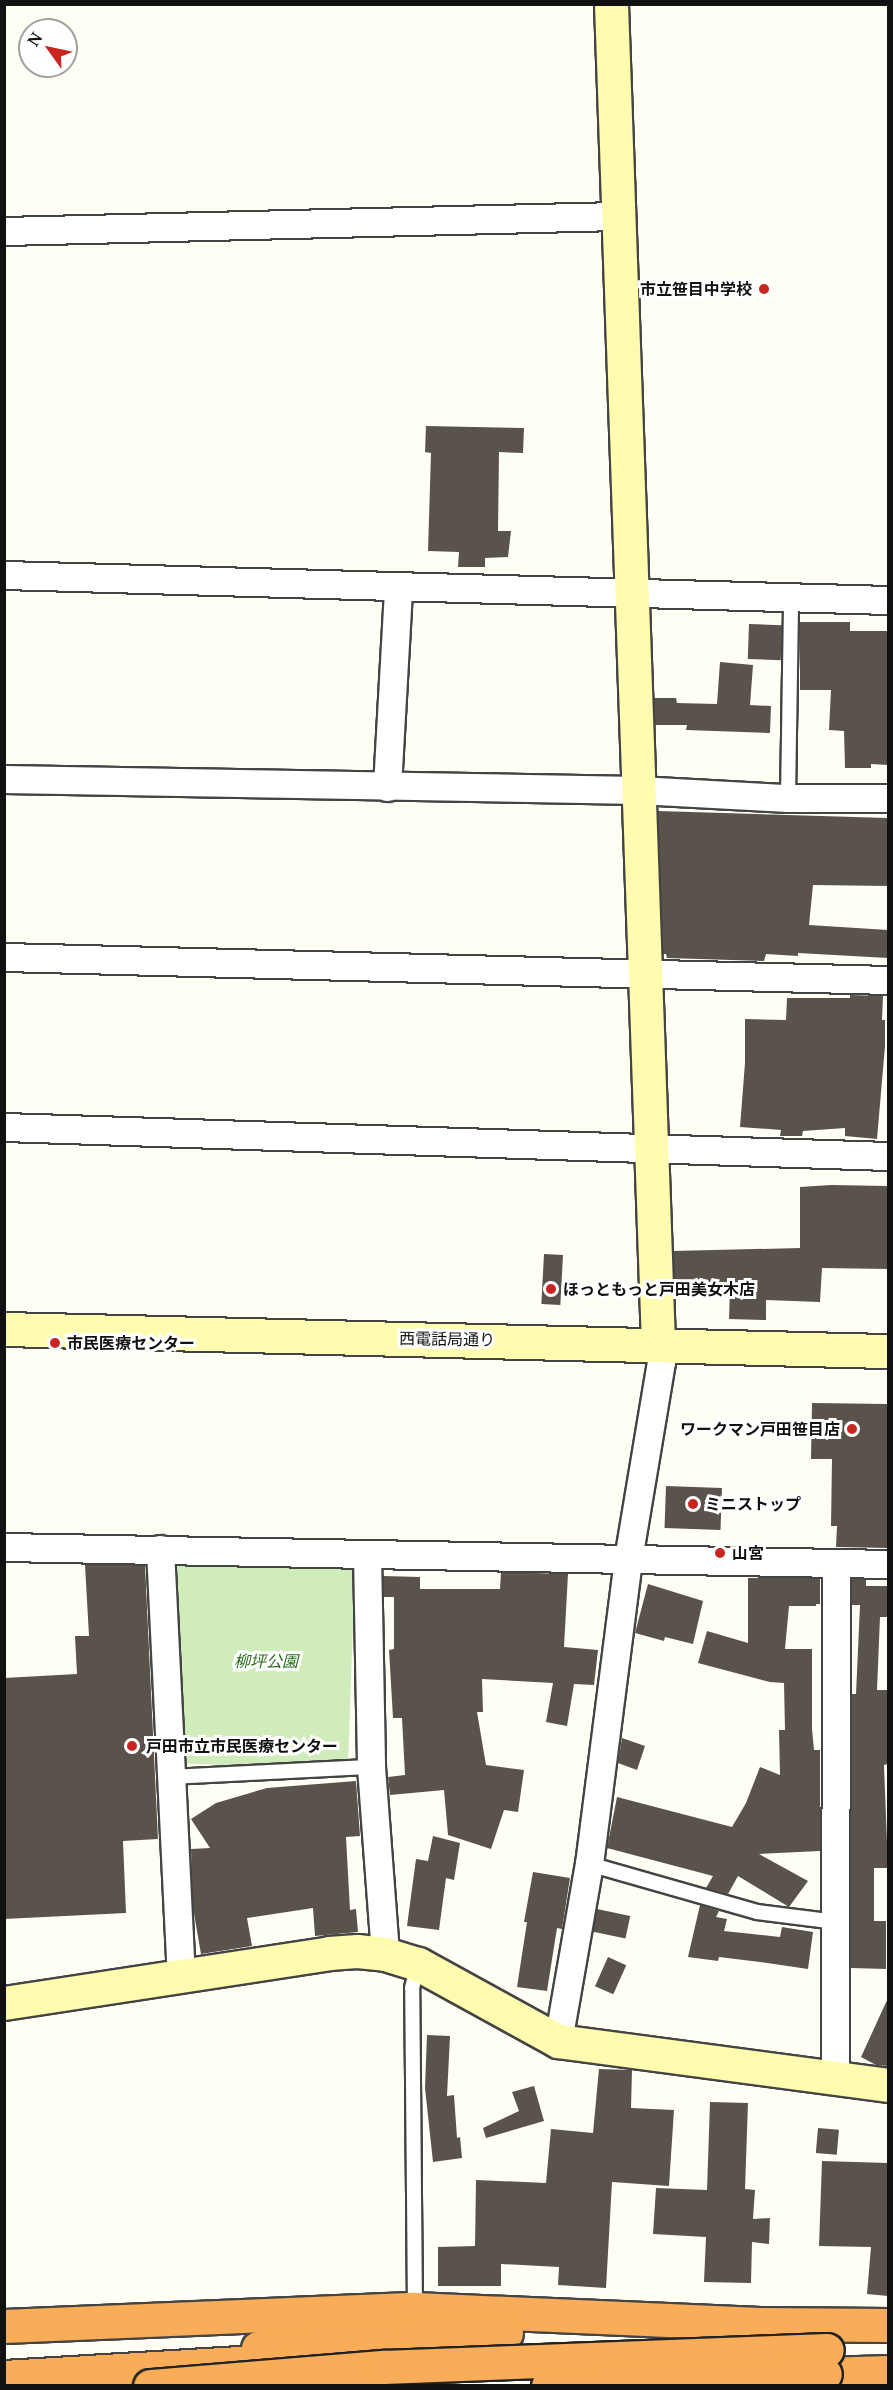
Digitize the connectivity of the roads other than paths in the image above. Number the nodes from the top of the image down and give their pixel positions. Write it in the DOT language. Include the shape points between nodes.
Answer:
graph roads {
  1 [pos="612,4"];
  2 [pos="619,216"];
  3 [pos="4,231"];
  4 [pos="4,575"];
  5 [pos="398,588"];
  6 [pos="632,595"];
  7 [pos="791,598"];
  8 [pos="888,600"];
  9 [pos="4,779"];
  10 [pos="387,786"];
  11 [pos="638,790"];
  12 [pos="788,798"];
  13 [pos="888,798"];
  14 [pos="4,957"];
  15 [pos="647,973"];
  16 [pos="888,980"];
  17 [pos="4,1127"];
  18 [pos="653,1150"];
  19 [pos="888,1156"];
  20 [pos="4,1329"];
  21 [pos="658,1344"];
  22 [pos="888,1351"];
  23 [pos="4,1547"];
  24 [pos="160,1549"];
  25 [pos="368,1554"];
  26 [pos="628,1559"];
  27 [pos="836,1563"];
  28 [pos="888,1564"];
  29 [pos="371,1767"];
  30 [pos="172,1777"];
  31 [pos="589,1864"];
  32 [pos="836,1922"];
  33 [pos="385,1954"];
  34 [pos="418,1964"];
  35 [pos="181,1975"];
  36 [pos="4,2003"];
  37 [pos="558,2041"];
  38 [pos="835,2078"];
  39 [pos="888,2085"];
  40 [pos="415,2309"];
  41 [pos="760,2324"];
  42 [pos="888,2325"];
  43 [pos="4,2326"];
  44 [pos="308,2350"];
  45 [pos="888,2350"];
  46 [pos="888,2372"];
  47 [pos="151,2376"];
  48 [pos="4,2378"];
  49 [pos="888,2384"];
  50 [pos="548,2385"];
  51 [pos="790,2385"];
  52 [pos="842,2385"];
  1 -- 2 [label="street"];
  2 -- 3 [label="street"];
  2 -- 6 [label="street"];
  4 -- 5 [label="street"];
  5 -- 6 [label="street"];
  5 -- 10 [label="street"];
  6 -- 7 [label="street"];
  6 -- 11 [label="street"];
  7 -- 8 [label="street"];
  7 -- 12 [label="lane"];
  9 -- 10 [label="street"];
  10 -- 11 [label="street"];
  11 -- 12 [label="street"];
  11 -- 15 [label="street"];
  12 -- 13 [label="street"];
  14 -- 15 [label="street"];
  15 -- 16 [label="street"];
  15 -- 18 [label="street"];
  17 -- 18 [label="street"];
  18 -- 19 [label="street"];
  18 -- 21 [label="street"];
  20 -- 21 [label="street, 西電話局通り"];
  21 -- 22 [label="street, 西電話局通り"];
  21 -- 26 [label="street" via="661,1362"];
  23 -- 24 [label="street"];
  24 -- 25 [label="street"];
  24 -- 30 [label="street"];
  25 -- 26 [label="street"];
  25 -- 29 [label="street"];
  26 -- 27 [label="street"];
  26 -- 31 [label="street"];
  27 -- 28 [label="street"];
  27 -- 32 [label="street"];
  29 -- 30 [label="lane"];
  29 -- 33 [label="street"];
  30 -- 35 [label="street"];
  31 -- 32 [label="lane" via="757,1912"];
  31 -- 37 [label="street"];
  32 -- 38 [label="street"];
  33 -- 34 [label="street"];
  33 -- 35 [label="street" via="329,1953"];
  34 -- 37 [label="street"];
  34 -- 40 [label="lane" via="412,1988"];
  35 -- 36 [label="street"];
  37 -- 38 [label="street"];
  38 -- 39 [label="street"];
  40 -- 41 [label="highway"];
  40 -- 43 [label="highway"];
  41 -- 42 [label="highway"];
  41 -- 44 [label="highway" via="414,2335"];
  44 -- 47 [label="highway"];
  44 -- 51 [label="highway" via="494,2356"];
  45 -- 47 [label="highway, bridge"];
  46 -- 50 [label="highway, bridge"];
  47 -- 48 [label="highway"];
  49 -- 52 [label="highway"];
}
